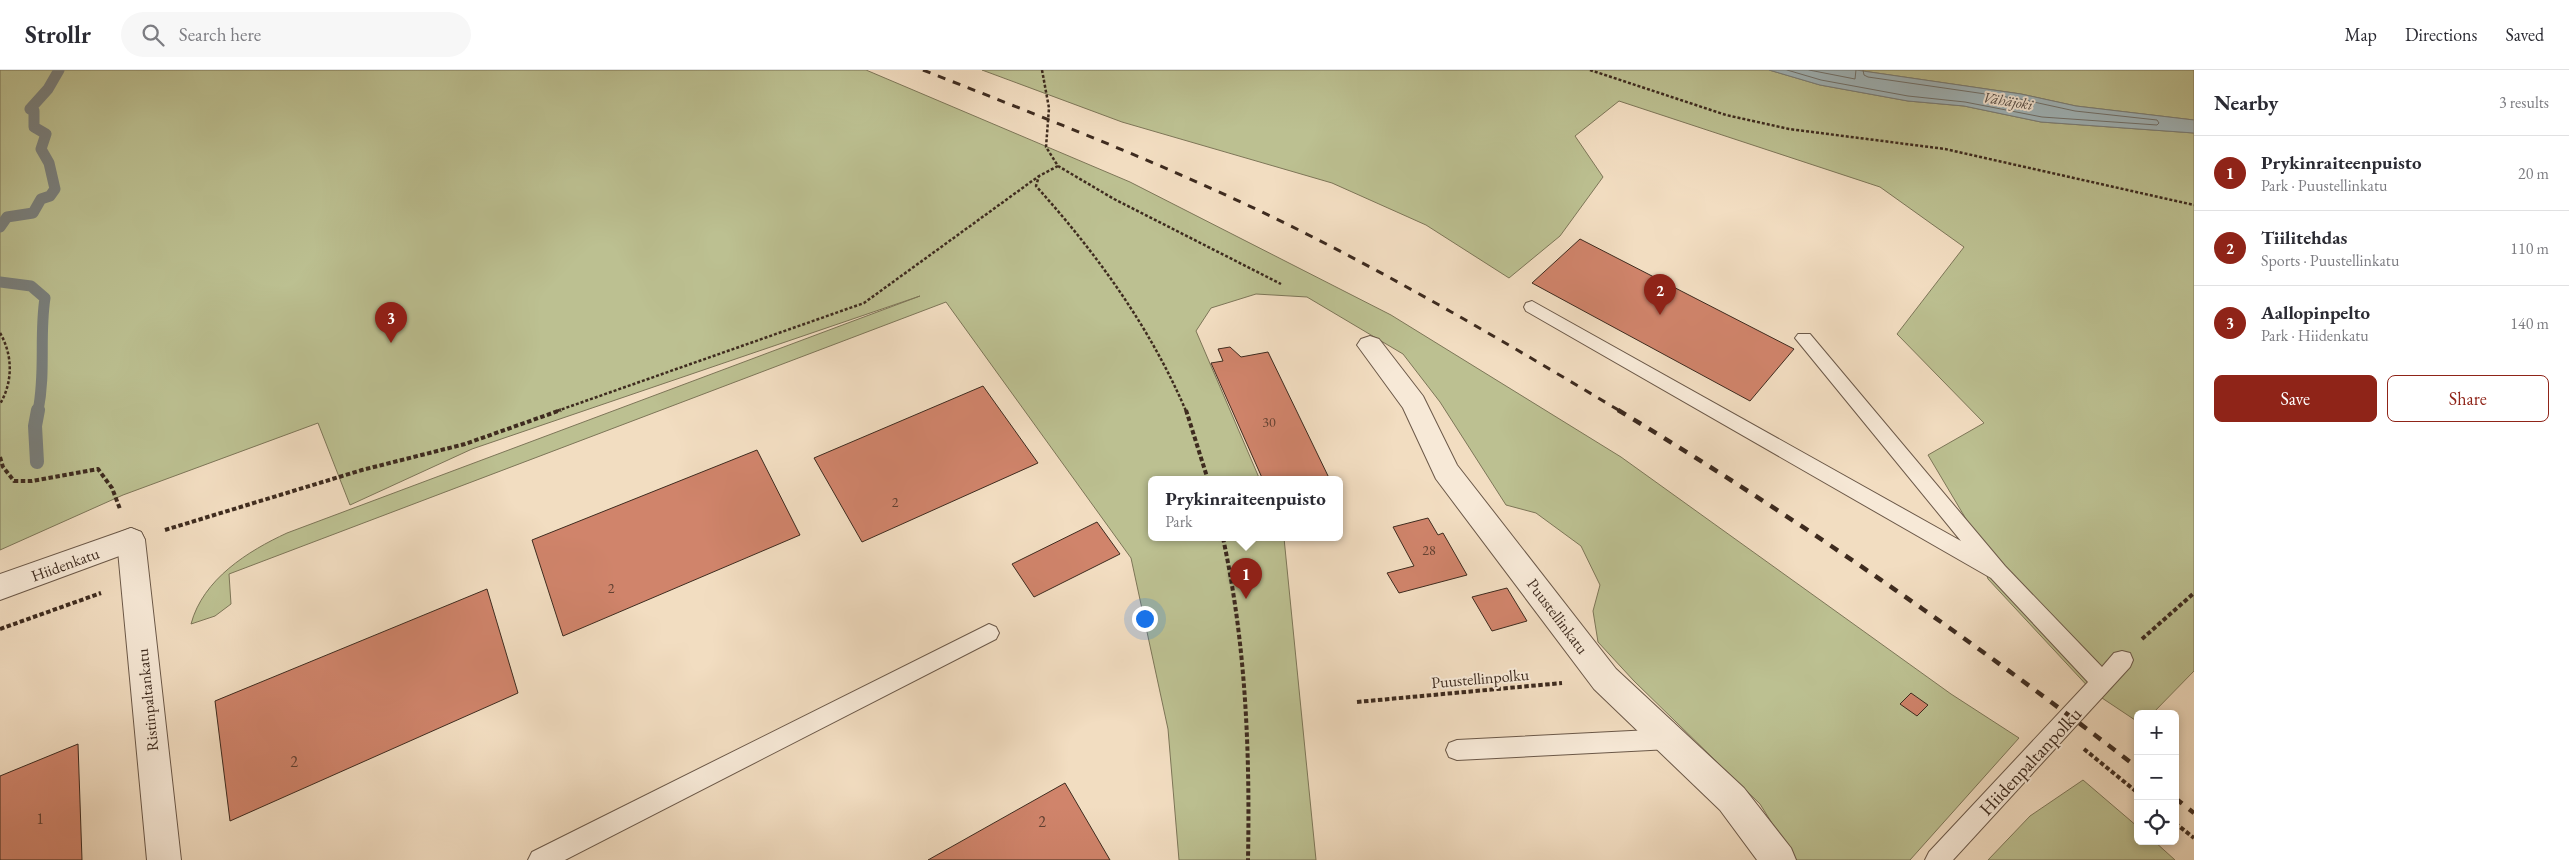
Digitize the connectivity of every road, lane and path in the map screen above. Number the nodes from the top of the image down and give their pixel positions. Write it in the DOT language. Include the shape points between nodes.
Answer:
graph roads {
  1 [pos="1042,70"];
  2 [pos="1590,70"];
  3 [pos="1058,166"];
  4 [pos="1039,176"];
  5 [pos="2194,205"];
  6 [pos="1281,284"];
  7 [pos="1532,308"];
  8 [pos="0,333"];
  9 [pos="1804,338"];
  10 [pos="1370,345"];
  11 [pos="0,404"];
  12 [pos="0,457"];
  13 [pos="1207,476"];
  14 [pos="131,540"];
  15 [pos="1223,541"];
  16 [pos="1998,572"];
  17 [pos="135,581"];
  18 [pos="0,587"];
  19 [pos="2194,593"];
  20 [pos="0,630"];
  21 [pos="989,633"];
  22 [pos="2122,660"];
  23 [pos="1605,678"];
  24 [pos="2102,682"];
  25 [pos="1357,702"];
  26 [pos="2059,730"];
  27 [pos="1670,739"];
  28 [pos="1457,750"];
  29 [pos="2134,789"];
  30 [pos="2179,826"];
  31 [pos="2194,838"];
  32 [pos="164,860"];
  33 [pos="540,860"];
  34 [pos="1248,860"];
  35 [pos="1779,860"];
  36 [pos="1937,860"];
  1 -- 3 [label="path" via="1050,96 1046,147"];
  2 -- 5 [label="path" via="1753,122 1789,130 1945,148"];
  3 -- 4 [label="path"];
  3 -- 6 [label="path" via="1114,199"];
  4 -- 13 [label="path" via="1036,186 1103,264 1145,330 1184,405"];
  4 -- 14 [label="path" via="864,303 465,444 362,470"];
  7 -- 16 [label="lane"];
  8 -- 11 [label="path" via="5,339 10,381 7,395"];
  9 -- 16 [label="lane"];
  10 -- 23 [label="street, Puustellinkatu" via="1414,403 1446,471"];
  12 -- 14 [label="path" via="14,481 32,481 98,469 112,488"];
  14 -- 17 [label="street, Ristinpaltankatu"];
  14 -- 18 [label="street, Hiidenkatu"];
  15 -- 34 [label="path" via="1242,647 1250,775"];
  16 -- 24 [label="lane"];
  17 -- 20 [label="path"];
  17 -- 32 [label="street, Ristinpaltankatu"];
  19 -- 22 [label="path"];
  21 -- 33 [label="lane"];
  22 -- 24 [label="lane, Hiidenpaltanpolku"];
  23 -- 25 [label="path, Puustellinpolku"];
  23 -- 27 [label="street, Puustellinkatu"];
  24 -- 26 [label="lane, Hiidenpaltanpolku"];
  26 -- 29 [label="path"];
  26 -- 36 [label="lane, Hiidenpaltanpolku"];
  27 -- 28 [label="lane"];
  27 -- 35 [label="street, Puustellinkatu" via="1732,799"];
  30 -- 31 [label="path"];
}
